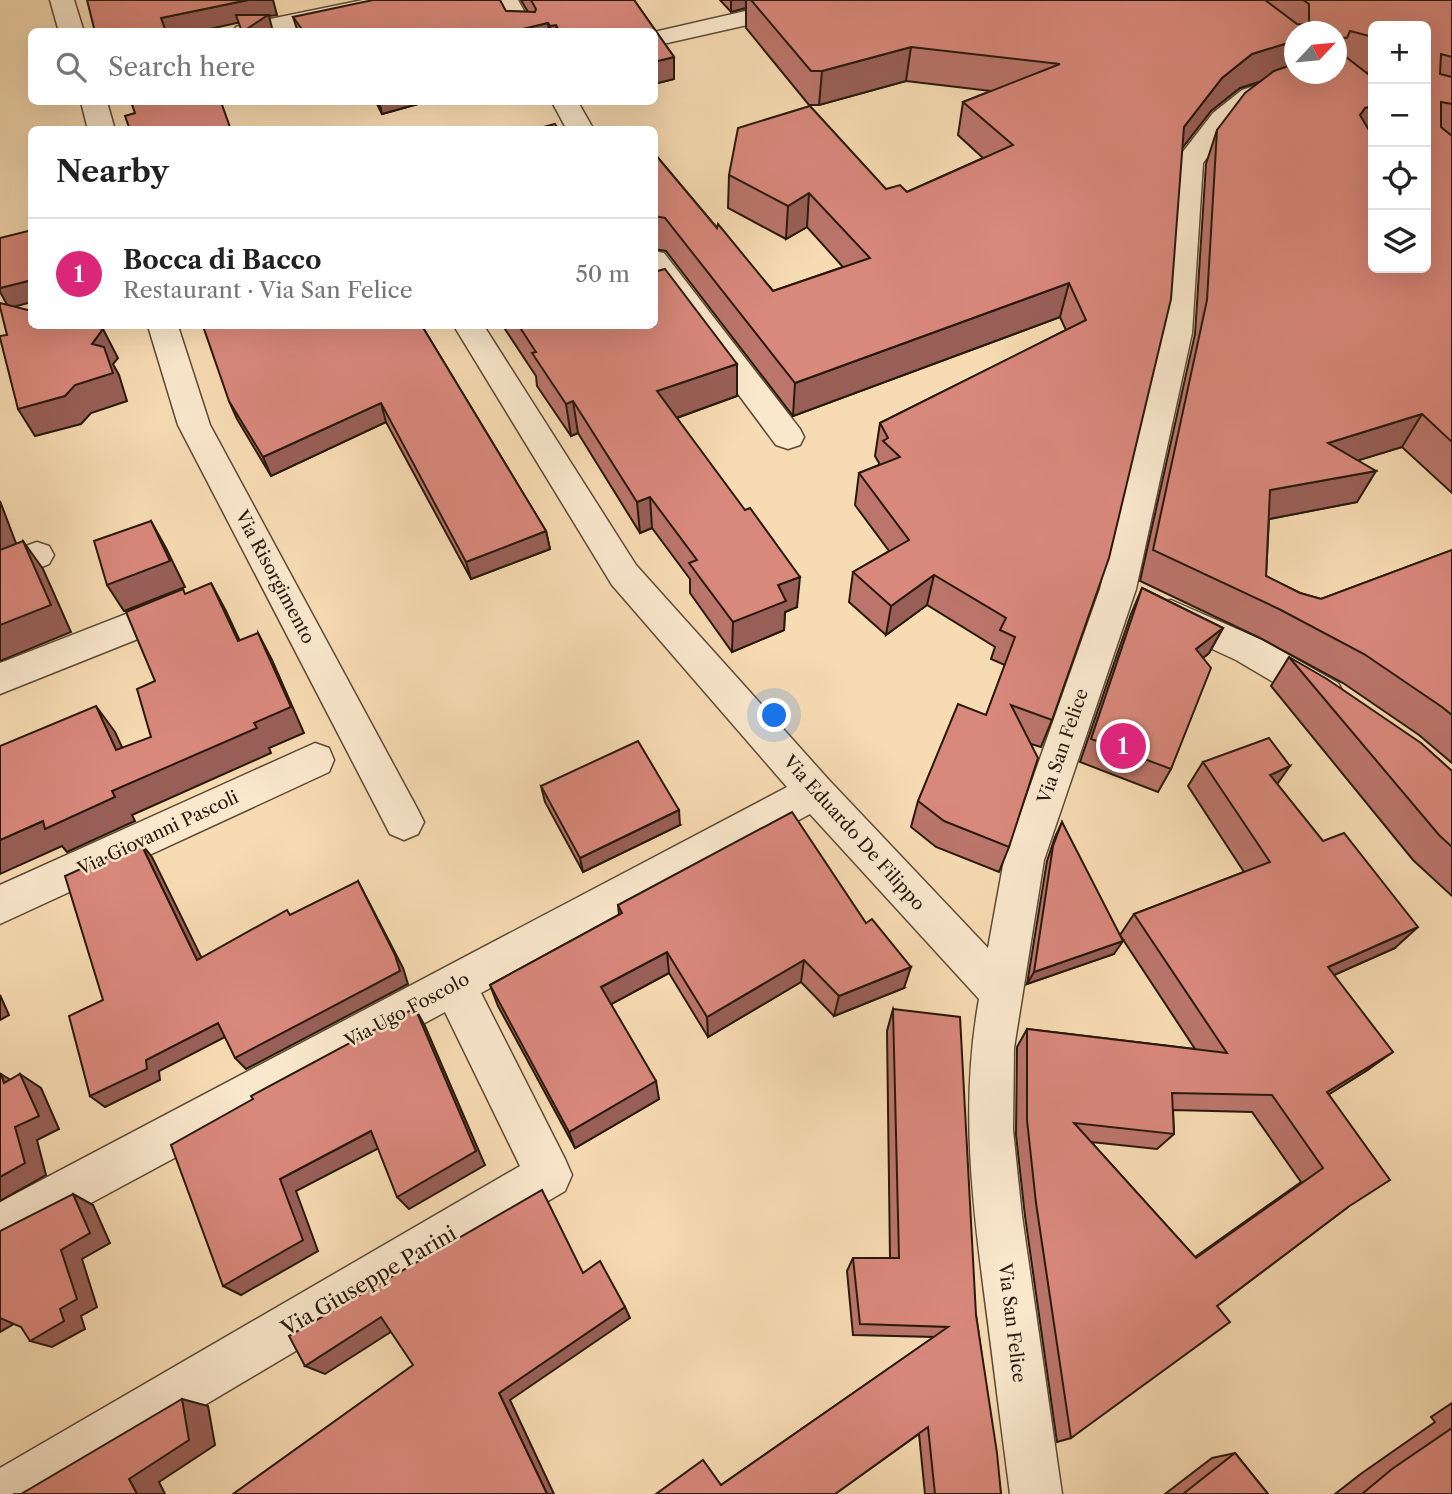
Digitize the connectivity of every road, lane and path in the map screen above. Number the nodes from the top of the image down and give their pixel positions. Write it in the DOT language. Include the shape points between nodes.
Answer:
graph roads {
  1 [pos="62,0"];
  2 [pos="398,0"];
  3 [pos="506,0"];
  4 [pos="818,2"];
  5 [pos="71,28"];
  6 [pos="264,28"];
  7 [pos="522,28"];
  8 [pos="658,38"];
  9 [pos="1286,84"];
  10 [pos="95,105"];
  11 [pos="567,105"];
  12 [pos="101,126"];
  13 [pos="579,126"];
  14 [pos="658,265"];
  15 [pos="164,329"];
  16 [pos="471,329"];
  17 [pos="788,437"];
  18 [pos="37,555"];
  19 [pos="0,570"];
  20 [pos="1118,589"];
  21 [pos="193,601"];
  22 [pos="0,679"];
  23 [pos="1355,713"];
  24 [pos="315,760"];
  25 [pos="815,792"];
  26 [pos="404,822"];
  27 [pos="0,905"];
  28 [pos="453,985"];
  29 [pos="1003,995"];
  30 [pos="0,1228"];
  31 [pos="5,1494"];
  32 [pos="1036,1494"];
  1 -- 5 [label="street"];
  2 -- 6 [label="street"];
  3 -- 7 [label="street"];
  4 -- 8 [label="street"];
  9 -- 20 [label="street, Via San Felice" via="1251,96 1222,119 1189,162 1177,333"];
  10 -- 12 [label="street"];
  11 -- 13 [label="street"];
  14 -- 17 [label="street"];
  15 -- 26 [label="street, Via Risorgimento" via="194,425"];
  16 -- 25 [label="street, Via Eduardo De Filippo" via="624,575"];
  18 -- 19 [label="street"];
  20 -- 23 [label="street" via="1249,650"];
  20 -- 29 [label="street, Via San Felice" via="1024,860"];
  21 -- 22 [label="street"];
  24 -- 27 [label="street, Via Giovanni Pascoli"];
  25 -- 28 [label="street, Via Ugo Foscolo"];
  25 -- 29 [label="street, Via Eduardo De Filippo"];
  28 -- 30 [label="street, Via Ugo Foscolo"];
  28 -- 31 [label="street, Via Giuseppe Parini" via="549,1175"];
  29 -- 32 [label="street, Via San Felice" via="992,1048 990,1130"];
}
